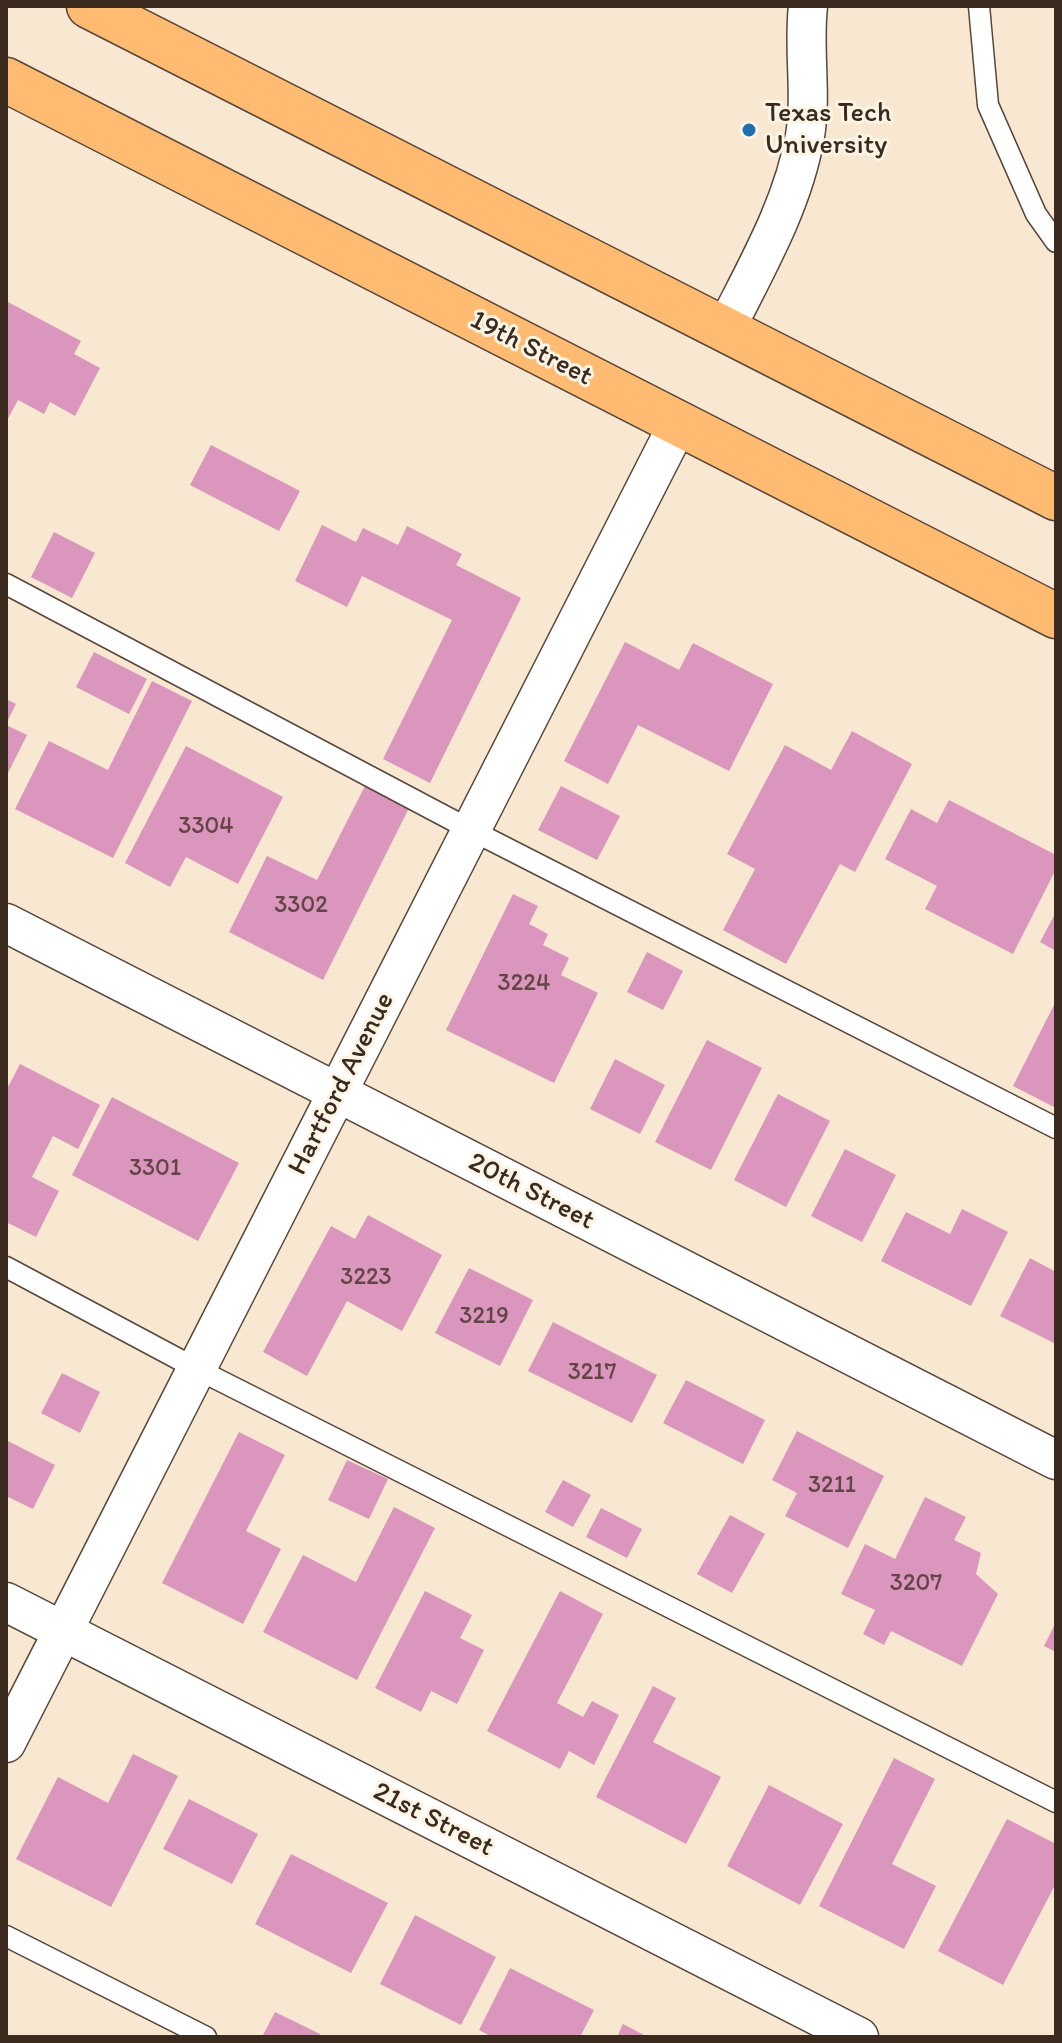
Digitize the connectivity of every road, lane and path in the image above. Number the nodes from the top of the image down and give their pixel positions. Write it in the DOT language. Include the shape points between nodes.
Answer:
graph roads {
  1 [pos="89,6"];
  2 [pos="808,6"];
  3 [pos="979,6"];
  4 [pos="6,80"];
  5 [pos="1056,242"];
  6 [pos="725,330"];
  7 [pos="678,424"];
  8 [pos="1056,498"];
  9 [pos="6,584"];
  10 [pos="1056,616"];
  11 [pos="471,830"];
  12 [pos="6,923"];
  13 [pos="337,1093"];
  14 [pos="1056,1128"];
  15 [pos="6,1267"];
  16 [pos="197,1369"];
  17 [pos="1056,1460"];
  18 [pos="6,1602"];
  19 [pos="63,1631"];
  20 [pos="6,1743"];
  21 [pos="1056,1802"];
  22 [pos="6,1936"];
  23 [pos="206,2037"];
  24 [pos="859,2037"];
  1 -- 6 [label="main road"];
  2 -- 6 [label="street" via="805,134 794,181"];
  3 -- 5 [label="lane" via="988,105 1036,214"];
  4 -- 7 [label="main road, 19th Street"];
  6 -- 8 [label="main road"];
  7 -- 10 [label="main road, 19th Street"];
  7 -- 11 [label="street, Hartford Avenue"];
  9 -- 11 [label="lane"];
  11 -- 13 [label="street, Hartford Avenue"];
  11 -- 14 [label="lane"];
  12 -- 13 [label="street, 20th Street"];
  13 -- 16 [label="street, Hartford Avenue"];
  13 -- 17 [label="street, 20th Street"];
  15 -- 16 [label="lane"];
  16 -- 19 [label="street, Hartford Avenue"];
  16 -- 21 [label="lane"];
  18 -- 19 [label="street, 21st Street"];
  19 -- 20 [label="street, Hartford Avenue"];
  19 -- 24 [label="street, 21st Street"];
  22 -- 23 [label="lane"];
}
